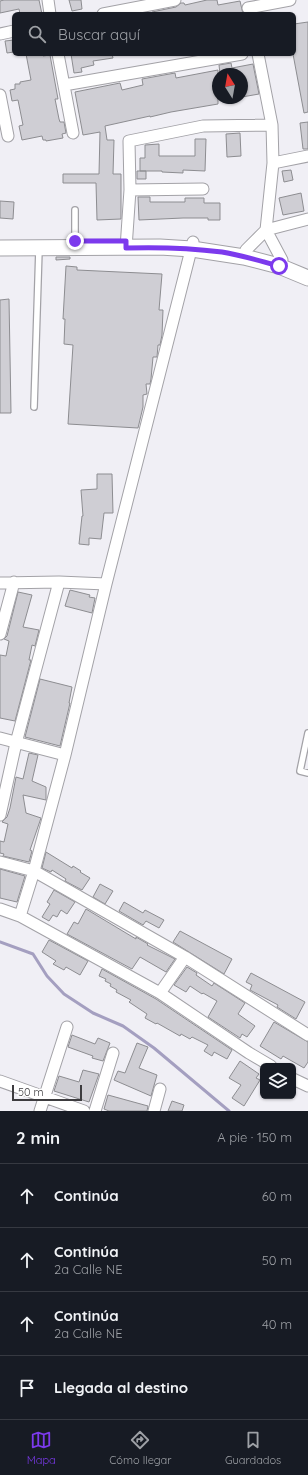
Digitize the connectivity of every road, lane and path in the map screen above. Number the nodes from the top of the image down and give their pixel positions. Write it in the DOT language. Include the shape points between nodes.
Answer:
graph roads {
  1 [pos="48,0"];
  2 [pos="175,0"];
  3 [pos="290,0"];
  4 [pos="248,7"];
  5 [pos="50,12"];
  6 [pos="113,12"];
  7 [pos="12,31"];
  8 [pos="0,34"];
  9 [pos="58,56"];
  10 [pos="231,56"];
  11 [pos="258,56"];
  12 [pos="64,85"];
  13 [pos="0,95"];
  14 [pos="272,125"];
  15 [pos="73,133"];
  16 [pos="8,136"];
  17 [pos="308,156"];
  18 [pos="273,163"];
  19 [pos="204,189"];
  20 [pos="130,190"];
  21 [pos="75,210"];
  22 [pos="308,219"];
  23 [pos="266,230"];
  24 [pos="0,240"];
  25 [pos="75,241"];
  26 [pos="39,244"];
  27 [pos="126,244"];
  28 [pos="192,246"];
  29 [pos="0,248"];
  30 [pos="246,250"];
  31 [pos="282,260"];
  32 [pos="308,270"];
  33 [pos="308,278"];
  34 [pos="34,407"];
  35 [pos="14,582"];
  36 [pos="59,582"];
  37 [pos="0,583"];
  38 [pos="106,584"];
  39 [pos="0,634"];
  40 [pos="308,733"];
  41 [pos="0,738"];
  42 [pos="16,743"];
  43 [pos="65,755"];
  44 [pos="308,773"];
  45 [pos="0,815"];
  46 [pos="0,862"];
  47 [pos="34,871"];
  48 [pos="0,909"];
  49 [pos="20,916"];
  50 [pos="185,957"];
  51 [pos="160,993"];
  52 [pos="67,1027"];
  53 [pos="308,1035"];
  54 [pos="113,1053"];
  55 [pos="266,1063"];
  56 [pos="296,1080"];
  57 [pos="0,1081"];
  58 [pos="308,1086"];
  59 [pos="160,1089"];
  60 [pos="45,1097"];
  61 [pos="40,1111"];
  62 [pos="84,1111"];
  63 [pos="95,1111"];
  64 [pos="154,1111"];
  1 -- 5 [label="street"];
  2 -- 6 [label="street"];
  3 -- 4 [label="street"];
  7 -- 8 [label="street"];
  9 -- 12 [label="street"];
  10 -- 12 [label="street"];
  11 -- 14 [label="street"];
  12 -- 15 [label="street"];
  13 -- 16 [label="street"];
  14 -- 18 [label="street"];
  14 -- 20 [label="street" via="204,126 129,141"];
  17 -- 18 [label="street"];
  18 -- 23 [label="street"];
  19 -- 20 [label="street"];
  20 -- 27 [label="street"];
  21 -- 25 [label="lane"];
  22 -- 23 [label="street"];
  23 -- 30 [label="street"];
  23 -- 31 [label="street"];
  24 -- 26 [label="main road"];
  25 -- 26 [label="main road"];
  25 -- 27 [label="main road"];
  26 -- 27 [label="main road"];
  26 -- 29 [label="main road"];
  26 -- 34 [label="lane"];
  27 -- 28 [label="main road"];
  28 -- 30 [label="main road"];
  28 -- 33 [label="main road" via="279,266"];
  28 -- 38 [label="street"];
  30 -- 31 [label="main road"];
  31 -- 32 [label="main road"];
  35 -- 36 [label="street"];
  35 -- 37 [label="street"];
  35 -- 39 [label="street"];
  36 -- 38 [label="street"];
  36 -- 42 [label="street"];
  38 -- 43 [label="street"];
  40 -- 44 [label="lane" via="300,770"];
  41 -- 42 [label="street"];
  42 -- 43 [label="street"];
  42 -- 45 [label="street"];
  43 -- 47 [label="street"];
  46 -- 47 [label="street"];
  47 -- 49 [label="street"];
  47 -- 50 [label="street"];
  48 -- 49 [label="street"];
  49 -- 51 [label="street"];
  50 -- 51 [label="street"];
  50 -- 53 [label="street"];
  51 -- 55 [label="street"];
  52 -- 60 [label="street"];
  54 -- 63 [label="street"];
  56 -- 58 [label="street"];
  57 -- 60 [label="street"];
  59 -- 64 [label="street"];
  60 -- 61 [label="street"];
  60 -- 62 [label="street"];
}
